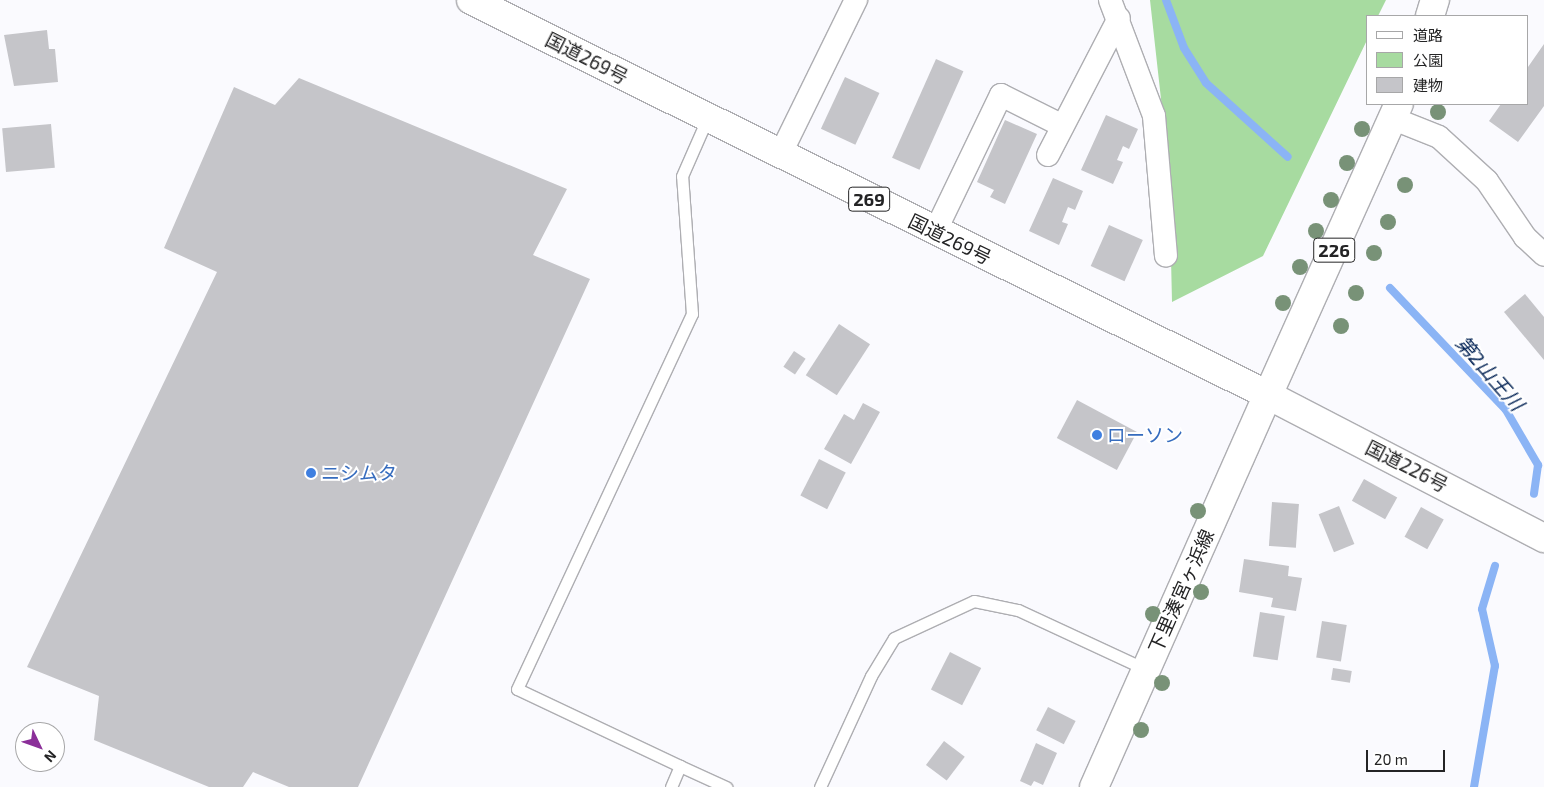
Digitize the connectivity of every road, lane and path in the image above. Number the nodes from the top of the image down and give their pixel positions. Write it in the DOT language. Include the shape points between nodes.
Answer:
graph roads {
  1 [pos="471,0"];
  2 [pos="856,0"];
  3 [pos="1436,0"];
  4 [pos="1114,9"];
  5 [pos="1430,15"];
  6 [pos="1397,111"];
  7 [pos="707,119"];
  8 [pos="1063,126"];
  9 [pos="780,155"];
  10 [pos="1048,156"];
  11 [pos="935,232"];
  12 [pos="1166,255"];
  13 [pos="1544,255"];
  14 [pos="1268,396"];
  15 [pos="1544,538"];
  16 [pos="1146,670"];
  17 [pos="680,766"];
  18 [pos="671,787"];
  19 [pos="726,787"];
  20 [pos="820,787"];
  21 [pos="1094,787"];
  1 -- 7 [label="main road, 国道269号 / 269"];
  2 -- 9 [label="street"];
  3 -- 5 [label="main road"];
  4 -- 8 [label="street"];
  4 -- 12 [label="street" via="1154,116"];
  6 -- 13 [label="street" via="1439,137 1487,181 1525,237"];
  6 -- 14 [label="main road, 226"];
  7 -- 9 [label="main road, 国道269号 / 269"];
  7 -- 17 [label="lane" via="682,176 692,314 517,689"];
  8 -- 10 [label="street"];
  8 -- 11 [label="street" via="1001,95"];
  9 -- 11 [label="main road, 国道269号 / 269"];
  11 -- 14 [label="main road, 国道269号 / 269"];
  14 -- 15 [label="main road, 国道226号"];
  14 -- 16 [label="main road, 下里湊宮ヶ浜線"];
  16 -- 20 [label="lane" via="1018,610 974,601 894,638 871,676"];
  16 -- 21 [label="main road, 下里湊宮ヶ浜線"];
  17 -- 18 [label="lane"];
  17 -- 19 [label="lane"];
}
